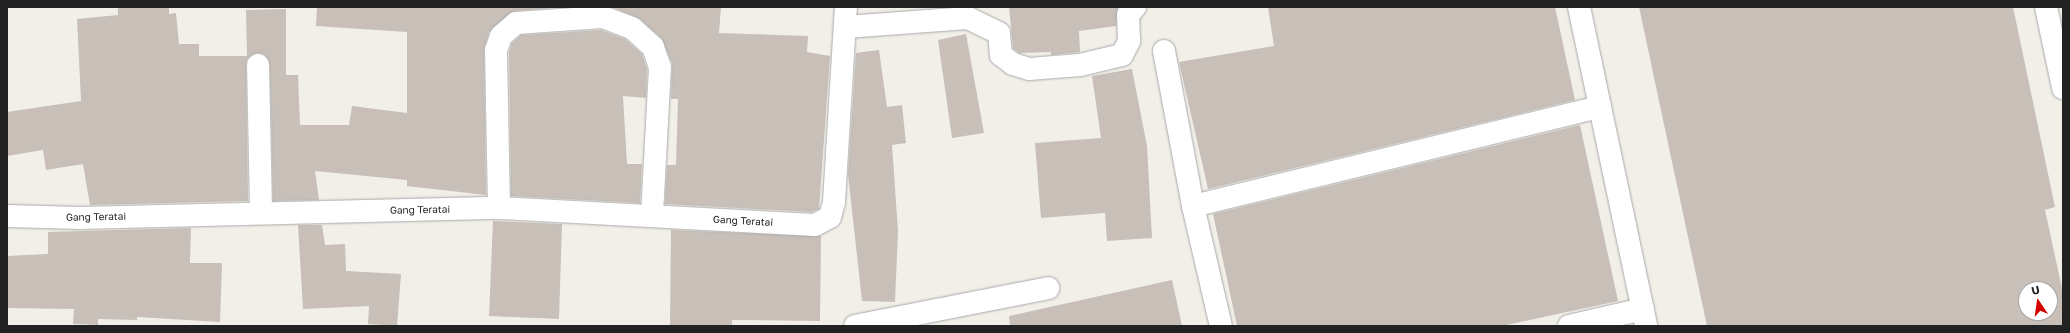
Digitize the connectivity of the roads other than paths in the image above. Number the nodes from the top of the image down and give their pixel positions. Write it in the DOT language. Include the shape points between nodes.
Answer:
graph roads {
  1 [pos="1135,7"];
  2 [pos="1578,7"];
  3 [pos="2046,7"];
  4 [pos="846,17"];
  5 [pos="1164,51"];
  6 [pos="258,65"];
  7 [pos="2063,88"];
  8 [pos="1600,107"];
  9 [pos="1193,206"];
  10 [pos="499,208"];
  11 [pos="261,213"];
  12 [pos="7,216"];
  13 [pos="652,216"];
  14 [pos="1048,288"];
  15 [pos="1644,317"];
  16 [pos="855,326"];
  17 [pos="1221,326"];
  18 [pos="1569,326"];
  1 -- 4 [label="street" via="1128,15 1129,41 1122,55 1080,65 1029,69 1013,64 1001,55 999,33 968,18"];
  2 -- 8 [label="street"];
  3 -- 7 [label="street"];
  4 -- 13 [label="street, Gang Teratai" via="830,217 815,225"];
  5 -- 9 [label="street"];
  6 -- 11 [label="street"];
  8 -- 9 [label="street"];
  8 -- 15 [label="street"];
  9 -- 17 [label="street"];
  10 -- 11 [label="street, Gang Teratai"];
  10 -- 13 [label="street, Gang Teratai"];
  10 -- 13 [label="street" via="496,50 501,36 516,24 603,17 632,28 653,47 660,67"];
  11 -- 12 [label="street, Gang Teratai" via="80,218"];
  14 -- 16 [label="street"];
  15 -- 18 [label="street"];
}
